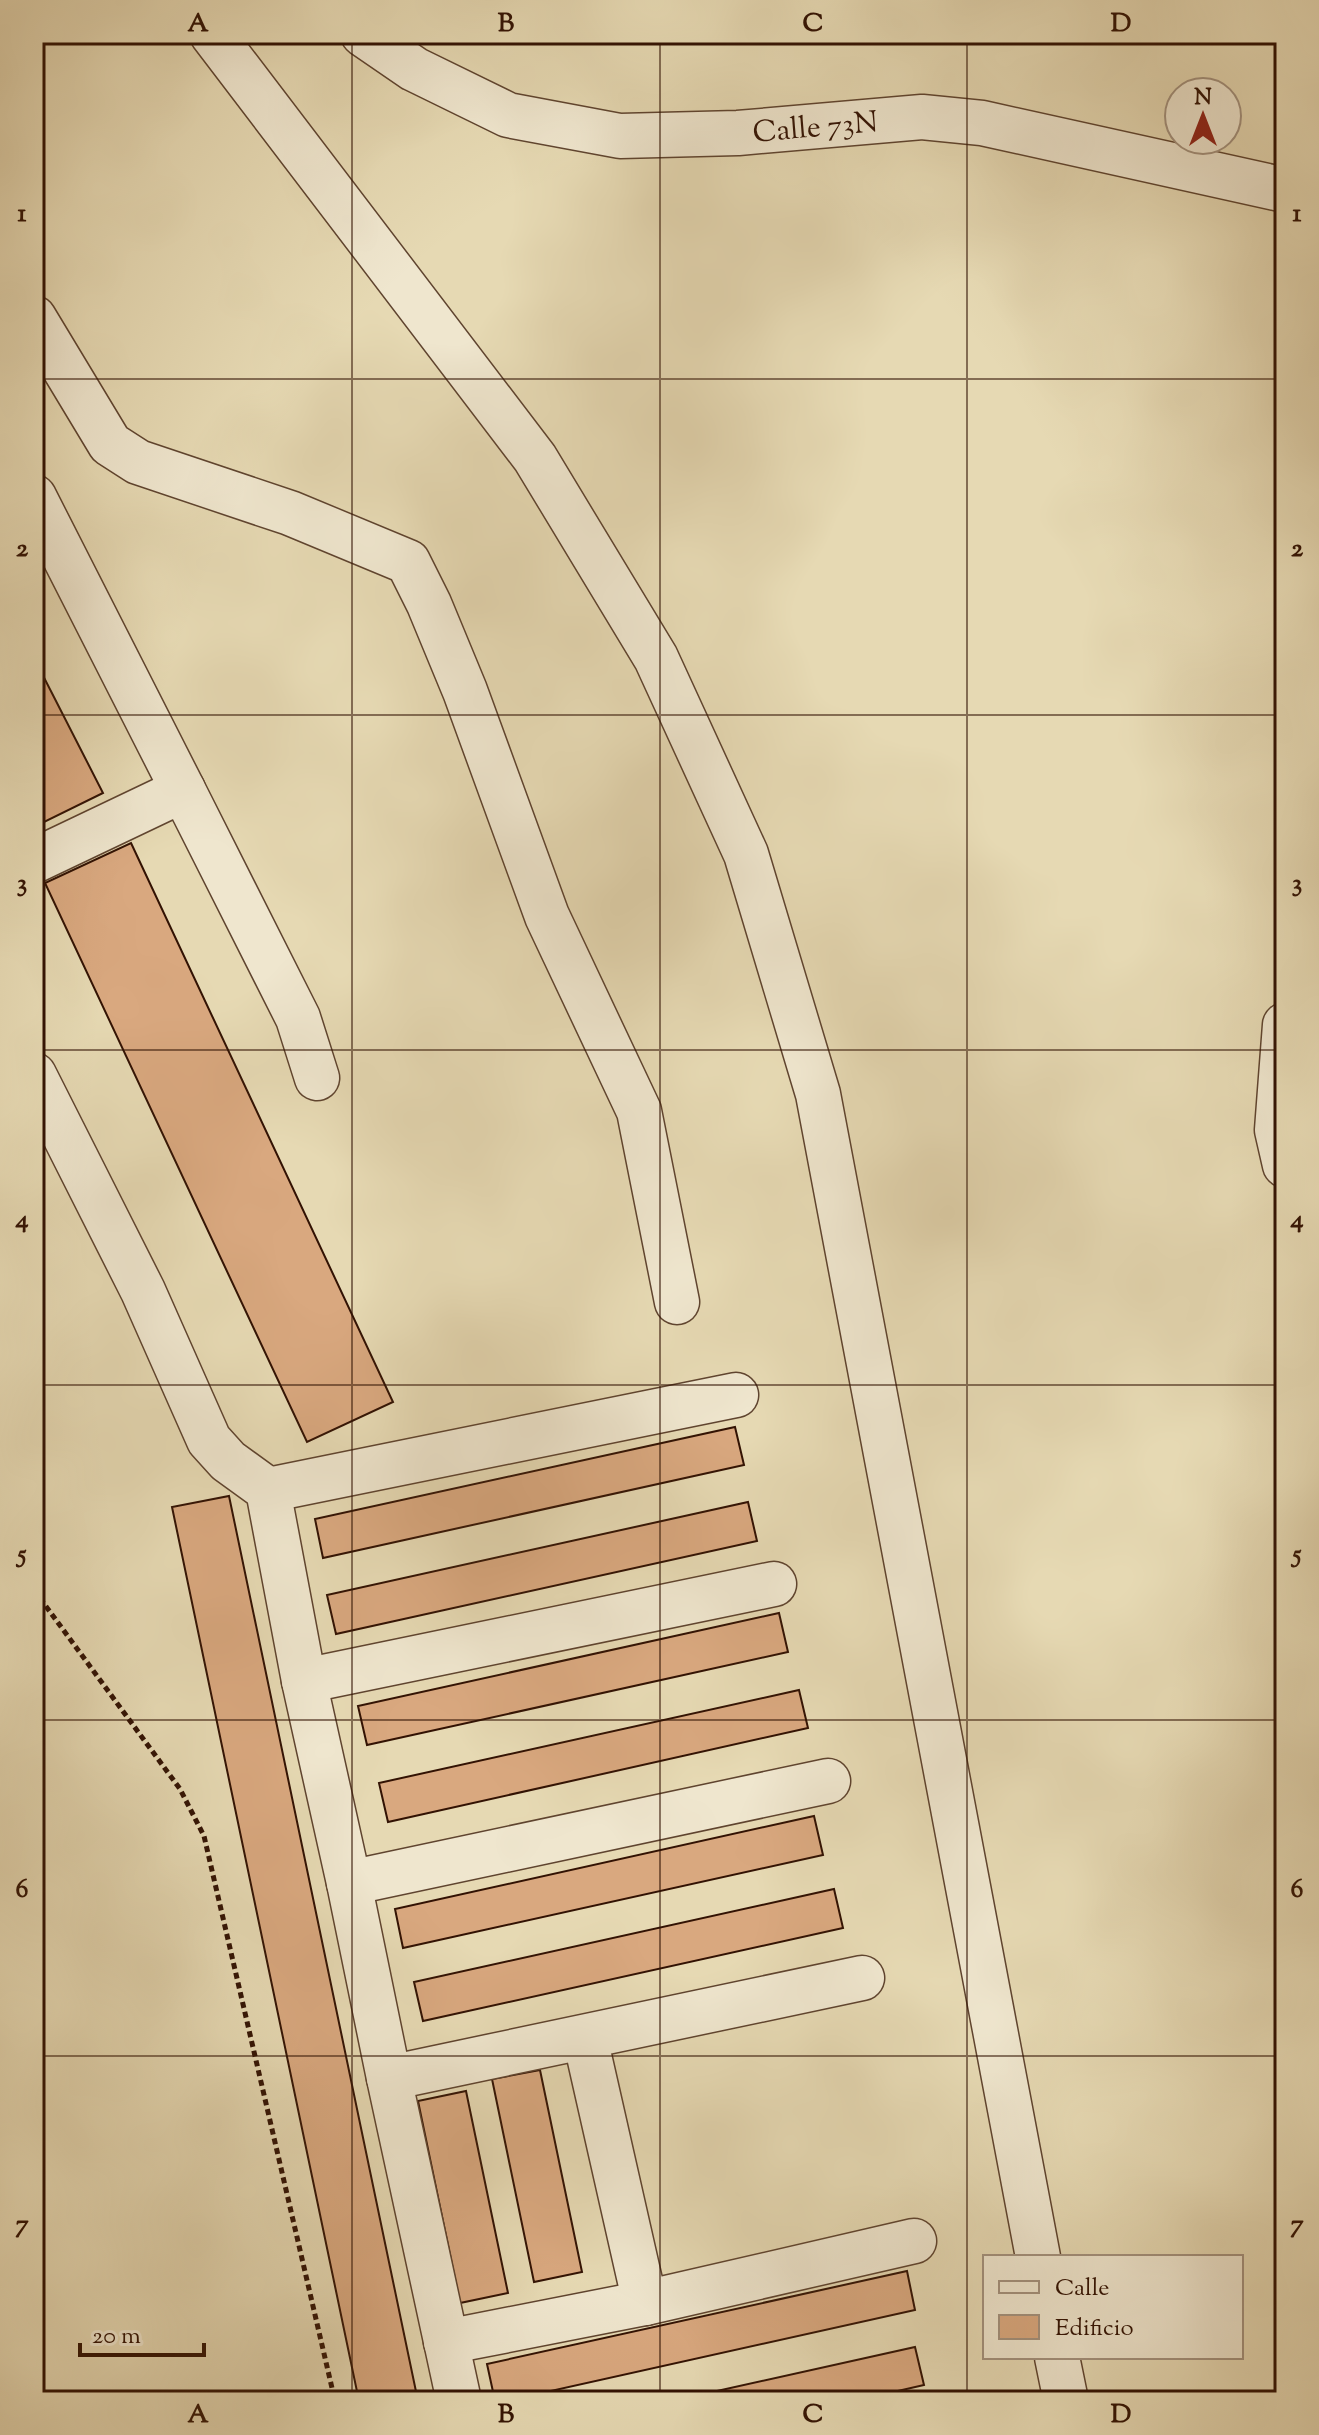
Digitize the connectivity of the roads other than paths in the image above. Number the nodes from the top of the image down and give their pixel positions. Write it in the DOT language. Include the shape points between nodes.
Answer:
graph roads {
  1 [pos="212,34"];
  2 [pos="363,34"];
  3 [pos="1285,190"];
  4 [pos="34,318"];
  5 [pos="34,497"];
  6 [pos="183,790"];
  7 [pos="34,861"];
  8 [pos="1285,1025"];
  9 [pos="34,1075"];
  10 [pos="317,1078"];
  11 [pos="1285,1165"];
  12 [pos="677,1302"];
  13 [pos="736,1395"];
  14 [pos="268,1490"];
  15 [pos="774,1584"];
  16 [pos="304,1681"];
  17 [pos="828,1781"];
  18 [pos="349,1883"];
  19 [pos="862,1978"];
  20 [pos="585,2038"];
  21 [pos="389,2078"];
  22 [pos="914,2241"];
  23 [pos="1038,2255"];
  24 [pos="645,2303"];
  25 [pos="446,2342"];
  26 [pos="1057,2359"];
  27 [pos="459,2401"];
  28 [pos="1066,2401"];
  1 -- 23 [label="street" via="535,458 656,658 746,854 818,1094"];
  2 -- 3 [label="street, Calle 73N" via="414,69 508,115 620,136 738,133 922,117 982,123"];
  4 -- 12 [label="street" via="110,444 138,462 290,513 408,562 465,691 547,916 639,1111"];
  5 -- 6 [label="street"];
  6 -- 7 [label="street"];
  6 -- 10 [label="street" via="298,1018"];
  8 -- 11 [label="street" via="1277,1130"];
  9 -- 14 [label="street" via="143,1291 209,1440"];
  13 -- 14 [label="street"];
  14 -- 16 [label="street"];
  15 -- 16 [label="street"];
  16 -- 18 [label="street"];
  17 -- 18 [label="street"];
  18 -- 21 [label="street"];
  19 -- 20 [label="street"];
  20 -- 21 [label="street"];
  20 -- 24 [label="street"];
  21 -- 25 [label="street"];
  22 -- 24 [label="street"];
  24 -- 25 [label="street"];
  25 -- 27 [label="street"];
  26 -- 28 [label="street"];
}
